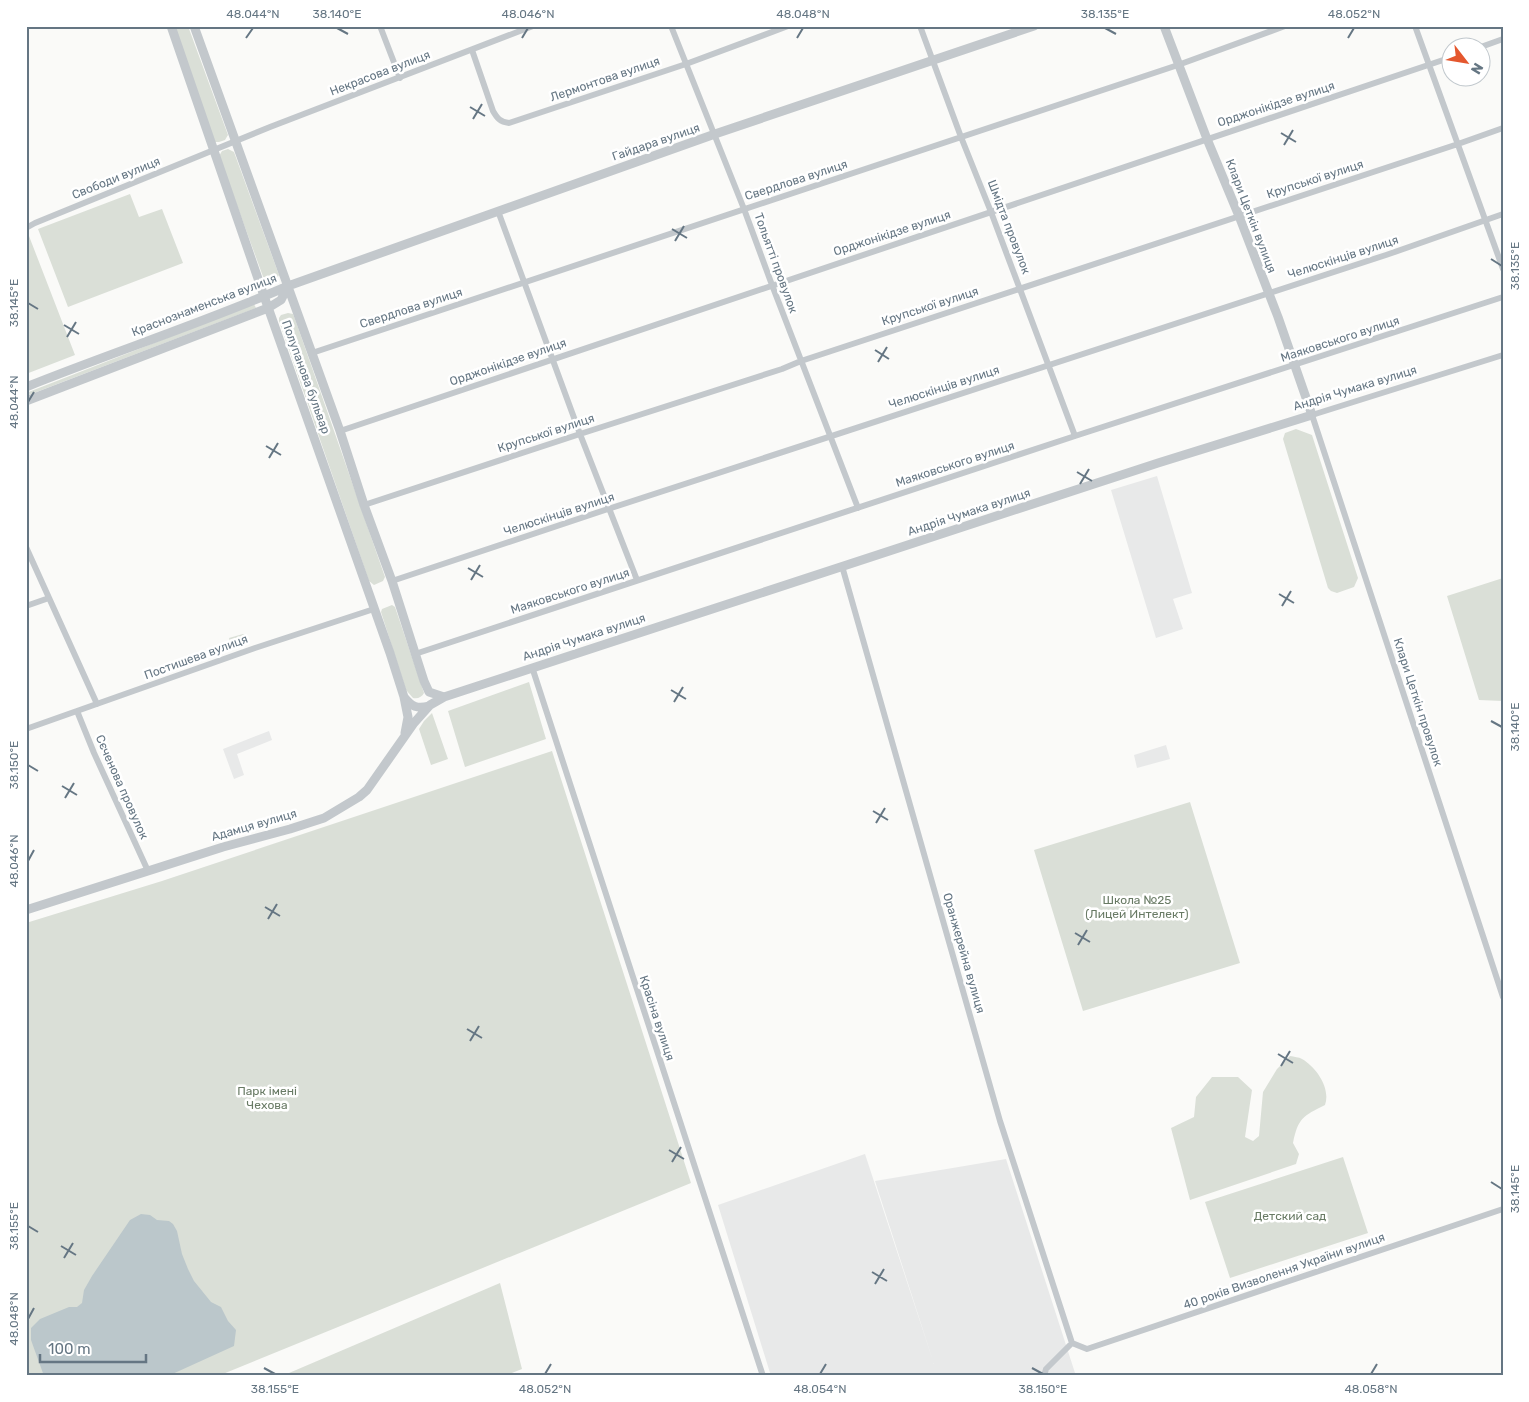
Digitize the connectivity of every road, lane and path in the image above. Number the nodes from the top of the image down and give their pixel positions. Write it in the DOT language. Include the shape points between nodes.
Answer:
graph roads {
  1 [pos="171,26"];
  2 [pos="194,26"];
  3 [pos="380,26"];
  4 [pos="533,26"];
  5 [pos="671,26"];
  6 [pos="788,26"];
  7 [pos="920,26"];
  8 [pos="1034,26"];
  9 [pos="1164,26"];
  10 [pos="1285,26"];
  11 [pos="1415,26"];
  12 [pos="472,50"];
  13 [pos="1442,60"];
  14 [pos="932,61"];
  15 [pos="686,64"];
  16 [pos="1178,65"];
  17 [pos="1429,65"];
  18 [pos="400,78"];
  19 [pos="1503,128"];
  20 [pos="715,134"];
  21 [pos="961,137"];
  22 [pos="1207,139"];
  23 [pos="235,142"];
  24 [pos="1458,144"];
  25 [pos="214,151"];
  26 [pos="744,209"];
  27 [pos="498,211"];
  28 [pos="991,212"];
  29 [pos="1503,214"];
  30 [pos="1239,216"];
  31 [pos="1485,221"];
  32 [pos="26,228"];
  33 [pos="1503,269"];
  34 [pos="525,282"];
  35 [pos="772,285"];
  36 [pos="288,286"];
  37 [pos="1020,288"];
  38 [pos="1268,293"];
  39 [pos="264,296"];
  40 [pos="1503,297"];
  41 [pos="268,308"];
  42 [pos="312,353"];
  43 [pos="1503,356"];
  44 [pos="552,359"];
  45 [pos="801,361"];
  46 [pos="1048,365"];
  47 [pos="1295,366"];
  48 [pos="26,387"];
  49 [pos="26,401"];
  50 [pos="1312,415"];
  51 [pos="340,431"];
  52 [pos="580,434"];
  53 [pos="830,436"];
  54 [pos="1076,436"];
  55 [pos="364,505"];
  56 [pos="858,508"];
  57 [pos="608,509"];
  58 [pos="26,547"];
  59 [pos="842,566"];
  60 [pos="637,580"];
  61 [pos="392,581"];
  62 [pos="49,598"];
  63 [pos="26,606"];
  64 [pos="374,609"];
  65 [pos="415,654"];
  66 [pos="532,667"];
  67 [pos="404,697"];
  68 [pos="444,697"];
  69 [pos="97,704"];
  70 [pos="430,705"];
  71 [pos="76,711"];
  72 [pos="26,729"];
  73 [pos="405,737"];
  74 [pos="148,871"];
  75 [pos="26,910"];
  76 [pos="1503,997"];
  77 [pos="1503,1209"];
  78 [pos="1072,1343"];
  79 [pos="763,1376"];
  80 [pos="1044,1376"];
  1 -- 25 [label="street, Полупанова бульвар"];
  2 -- 23 [label="street, Полупанова бульвар"];
  3 -- 18 [label="street"];
  4 -- 12 [label="street, Некрасова вулиця"];
  5 -- 15 [label="street, Тольятті провулок"];
  6 -- 15 [label="street, Лермонтова вулиця"];
  7 -- 14 [label="street, Шмідта провулок"];
  8 -- 14 [label="street, Гайдара вулиця"];
  9 -- 16 [label="street, Клари Цеткін вулиця"];
  10 -- 16 [label="street, Свердлова вулиця"];
  11 -- 17 [label="street"];
  12 -- 15 [label="street, Лермонтова вулиця" via="496,117 509,123"];
  12 -- 18 [label="street, Некрасова вулиця"];
  13 -- 17 [label="street, Орджонікідзе вулиця"];
  14 -- 20 [label="street, Гайдара вулиця"];
  14 -- 21 [label="street, Шмідта провулок"];
  15 -- 20 [label="street, Тольятті провулок"];
  16 -- 21 [label="street, Свердлова вулиця"];
  16 -- 22 [label="street, Клари Цеткін вулиця"];
  17 -- 22 [label="street, Орджонікідзе вулиця"];
  17 -- 24 [label="street"];
  18 -- 23 [label="street, Некрасова вулиця"];
  19 -- 24 [label="street, Крупської вулиця"];
  20 -- 26 [label="street, Тольятті провулок"];
  20 -- 27 [label="street, Гайдара вулиця"];
  21 -- 26 [label="street, Свердлова вулиця"];
  21 -- 28 [label="street, Шмідта провулок"];
  22 -- 28 [label="street, Орджонікідзе вулиця"];
  22 -- 30 [label="street, Клари Цеткін вулиця"];
  23 -- 25 [label="street, Некрасова вулиця"];
  23 -- 36 [label="street, Полупанова бульвар"];
  24 -- 30 [label="street, Крупської вулиця"];
  24 -- 31 [label="street"];
  25 -- 32 [label="street, Свободи вулиця"];
  25 -- 39 [label="street, Полупанова бульвар"];
  26 -- 34 [label="street, Свердлова вулиця"];
  26 -- 35 [label="street, Тольятті провулок"];
  27 -- 34 [label="street"];
  27 -- 36 [label="street, Гайдара вулиця"];
  28 -- 35 [label="street, Орджонікідзе вулиця"];
  28 -- 37 [label="street, Шмідта провулок"];
  29 -- 31 [label="street, Челюскінців вулиця"];
  30 -- 37 [label="street, Крупської вулиця"];
  30 -- 38 [label="street, Клари Цеткін вулиця"];
  31 -- 33 [label="street"];
  31 -- 38 [label="street, Челюскінців вулиця"];
  34 -- 42 [label="street, Свердлова вулиця"];
  34 -- 44 [label="street"];
  35 -- 44 [label="street, Орджонікідзе вулиця"];
  35 -- 45 [label="street, Тольятті провулок"];
  36 -- 39 [label="street, Краснознаменська вулиця"];
  36 -- 41 [label="street, Краснознаменська вулиця" via="281,300"];
  36 -- 42 [label="street, Полупанова бульвар"];
  37 -- 45 [label="street, Крупської вулиця"];
  37 -- 46 [label="street, Шмідта провулок"];
  38 -- 46 [label="street, Челюскінців вулиця"];
  38 -- 47 [label="street, Клари Цеткін вулиця"];
  39 -- 41 [label="street, Полупанова бульвар"];
  39 -- 48 [label="street, Краснознаменська вулиця"];
  40 -- 47 [label="street, Маяковського вулиця"];
  41 -- 49 [label="street, Краснознаменська вулиця"];
  41 -- 64 [label="street, Полупанова бульвар"];
  42 -- 51 [label="street, Полупанова бульвар"];
  43 -- 50 [label="street, Андрія Чумака вулиця"];
  44 -- 51 [label="street, Орджонікідзе вулиця"];
  44 -- 52 [label="street"];
  45 -- 52 [label="street, Крупської вулиця"];
  45 -- 53 [label="street, Тольятті провулок"];
  46 -- 53 [label="street, Челюскінців вулиця"];
  46 -- 54 [label="street, Шмідта провулок"];
  47 -- 50 [label="street, Клари Цеткін вулиця"];
  47 -- 54 [label="street, Маяковського вулиця"];
  50 -- 59 [label="street, Андрія Чумака вулиця"];
  50 -- 76 [label="street, Клари Цеткін провулок"];
  51 -- 55 [label="street, Полупанова бульвар"];
  52 -- 55 [label="street, Крупської вулиця"];
  52 -- 57 [label="street"];
  53 -- 56 [label="street, Тольятті провулок"];
  53 -- 57 [label="street, Челюскінців вулиця"];
  54 -- 56 [label="street, Маяковського вулиця"];
  55 -- 61 [label="street, Полупанова бульвар"];
  56 -- 60 [label="street, Маяковського вулиця"];
  57 -- 60 [label="street"];
  57 -- 61 [label="street, Челюскінців вулиця"];
  58 -- 62 [label="street"];
  59 -- 66 [label="street, Андрія Чумака вулиця"];
  59 -- 78 [label="street, Оранжерейна вулиця" via="1000,1121"];
  60 -- 65 [label="street, Маяковського вулиця"];
  61 -- 65 [label="street, Полупанова бульвар"];
  62 -- 63 [label="street"];
  62 -- 69 [label="street"];
  64 -- 67 [label="street, Полупанова бульвар"];
  64 -- 69 [label="street, Постишева вулиця"];
  65 -- 68 [label="street, Полупанова бульвар" via="429,692"];
  66 -- 68 [label="street, Андрія Чумака вулиця"];
  66 -- 79 [label="street, Красіна вулиця"];
  67 -- 70 [label="street" via="420,708"];
  67 -- 73 [label="street, Полупанова бульвар" via="408,717"];
  68 -- 70 [label="street, Адамця вулиця"];
  69 -- 71 [label="street, Постишева вулиця"];
  70 -- 73 [label="street, Адамця вулиця"];
  71 -- 72 [label="street, Постишева вулиця"];
  71 -- 74 [label="street, Сєченова провулок"];
  73 -- 74 [label="street, Адамця вулиця" via="367,790 324,818"];
  74 -- 75 [label="street, Адамця вулиця"];
  77 -- 78 [label="street, 40 років Визволення України вулиця" via="1087,1349"];
  78 -- 80 [label="street" via="1046,1369"];
}
